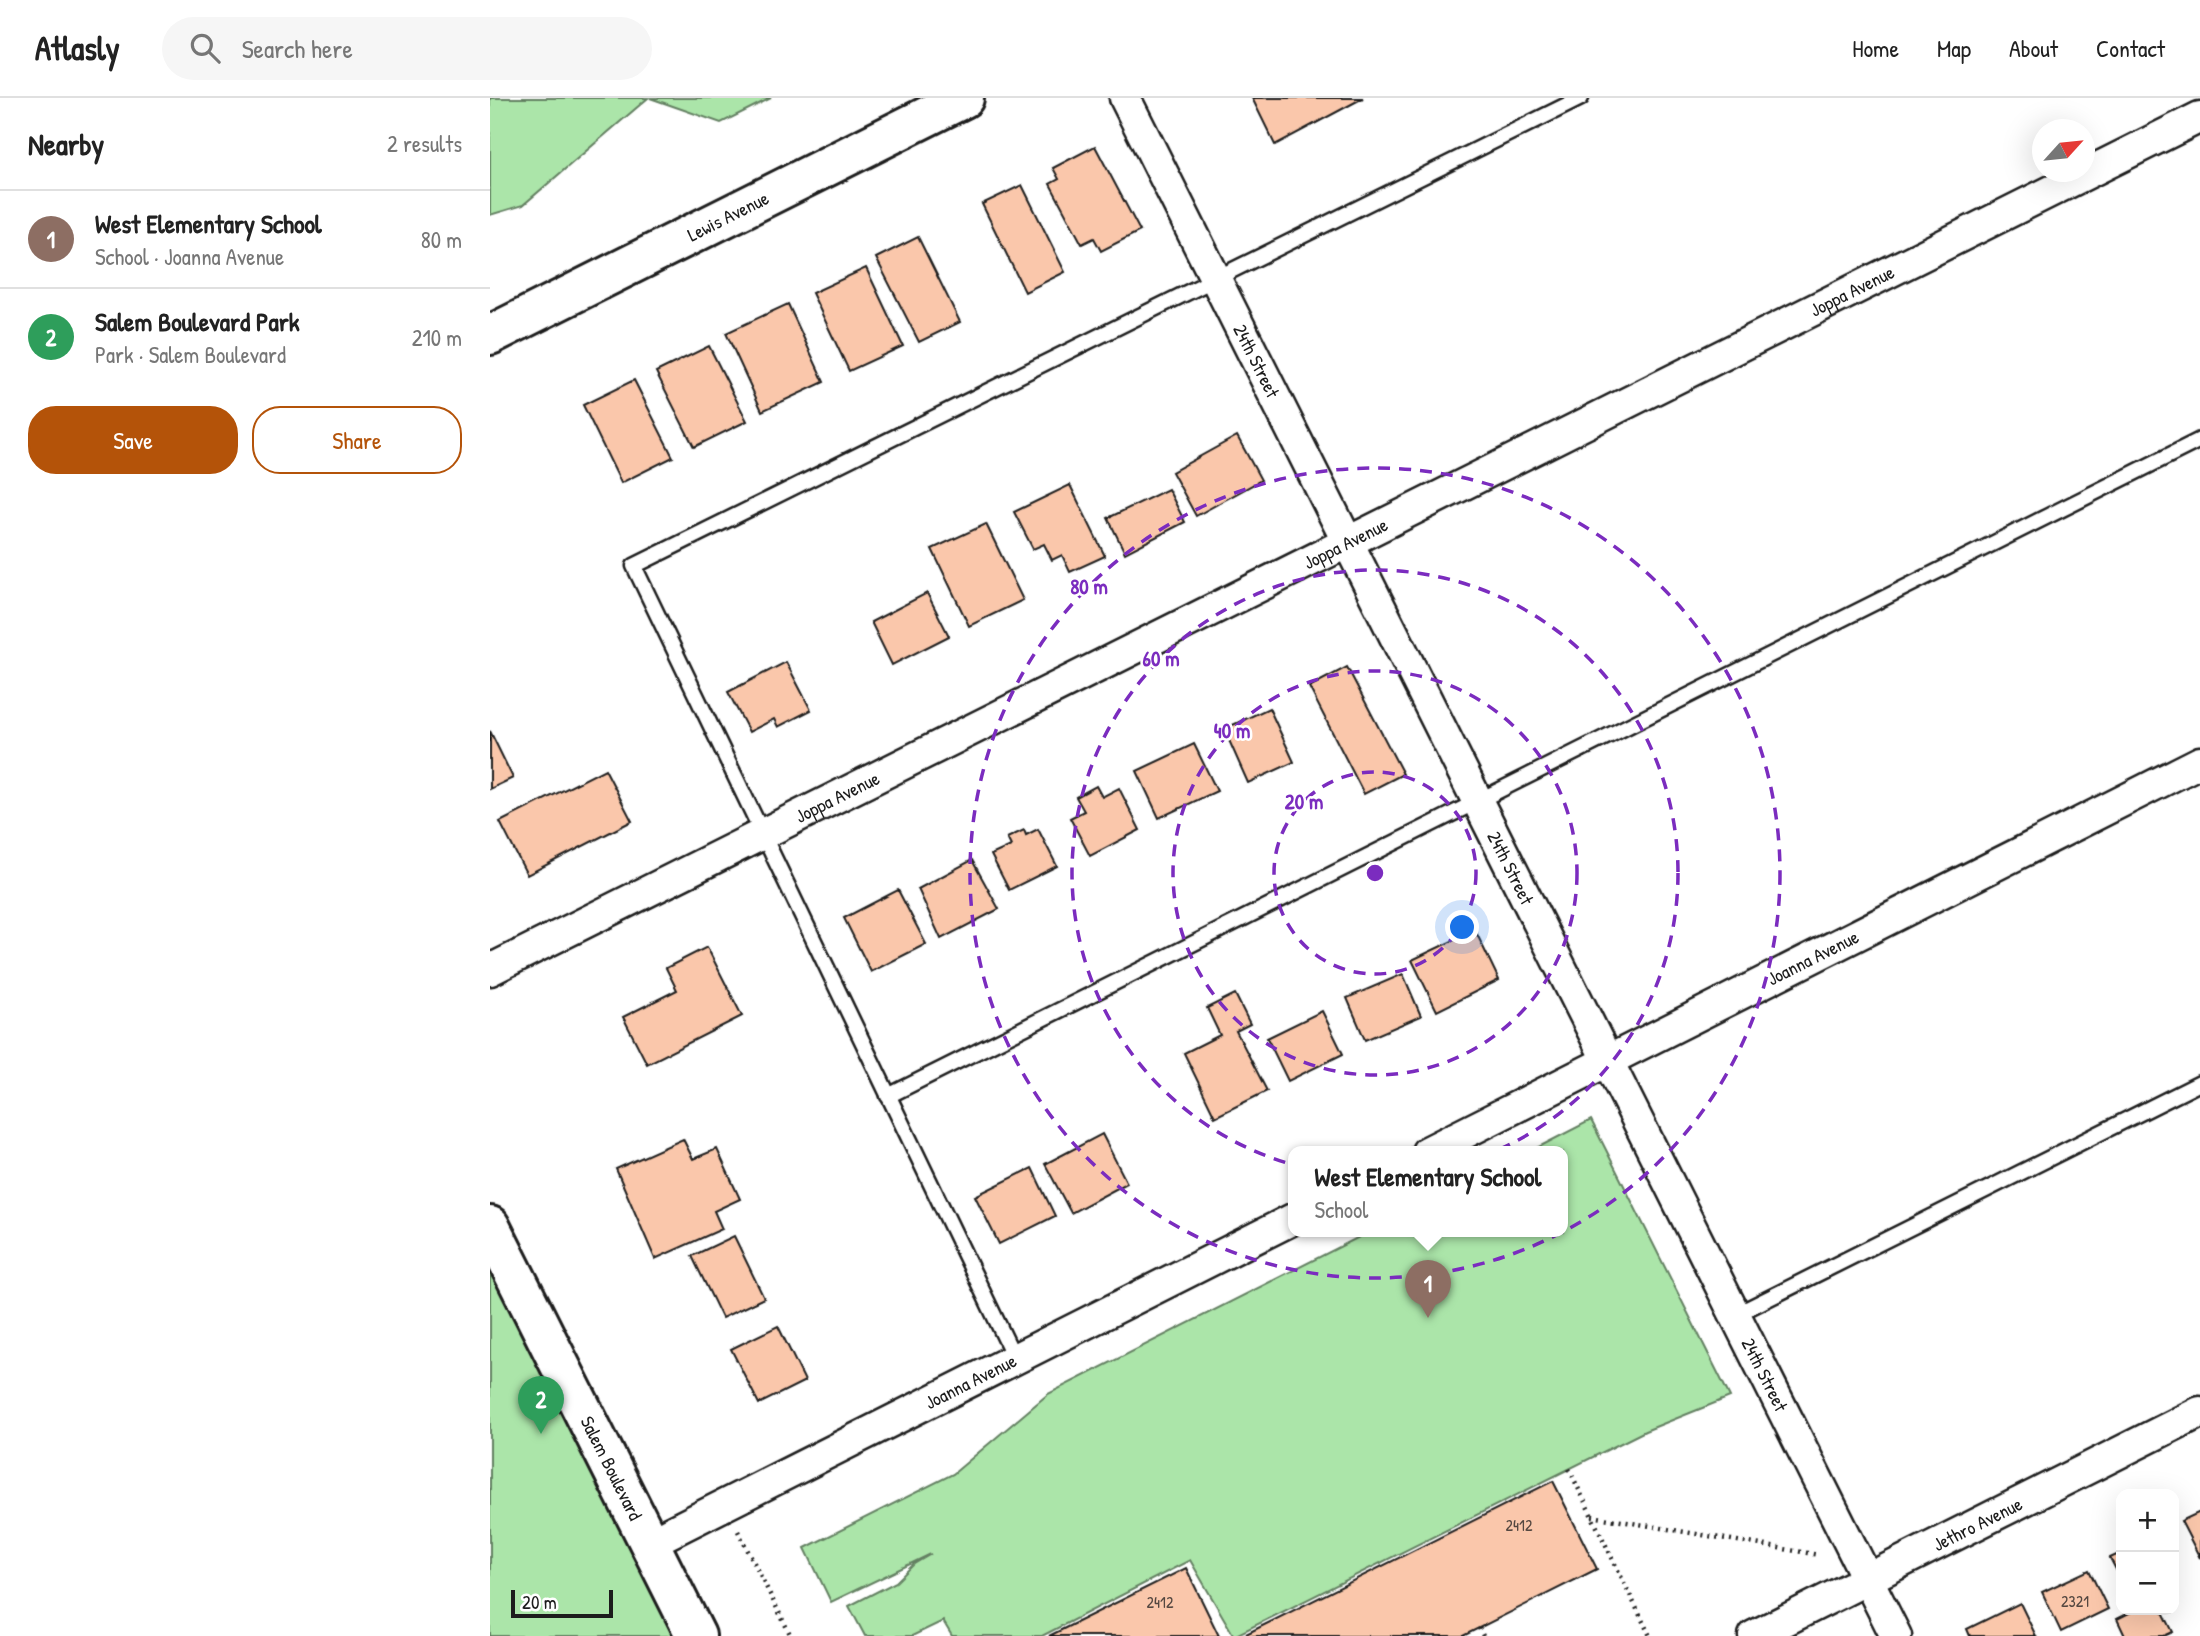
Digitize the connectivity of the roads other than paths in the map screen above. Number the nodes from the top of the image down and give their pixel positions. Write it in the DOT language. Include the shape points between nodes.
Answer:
graph roads {
  1 [pos="964,98"];
  2 [pos="1125,98"];
  3 [pos="1581,98"];
  4 [pos="2200,117"];
  5 [pos="1216,278"];
  6 [pos="490,335"];
  7 [pos="2200,440"];
  8 [pos="1348,542"];
  9 [pos="2200,762"];
  10 [pos="1477,802"];
  11 [pos="762,834"];
  12 [pos="490,970"];
  13 [pos="1607,1061"];
  14 [pos="2200,1083"];
  15 [pos="888,1096"];
  16 [pos="1439,1146"];
  17 [pos="1288,1222"];
  18 [pos="490,1226"];
  19 [pos="1735,1315"];
  20 [pos="1015,1359"];
  21 [pos="2200,1412"];
  22 [pos="649,1543"];
  23 [pos="1867,1579"];
  24 [pos="696,1636"];
  25 [pos="1754,1636"];
  26 [pos="1896,1636"];
  1 -- 6 [label="main road, Lewis Avenue"];
  2 -- 5 [label="street, 24th Street"];
  3 -- 5 [label="lane"];
  4 -- 8 [label="street, Joppa Avenue"];
  5 -- 8 [label="street, 24th Street"];
  5 -- 11 [label="lane" via="634,566"];
  7 -- 10 [label="lane"];
  8 -- 10 [label="street, 24th Street"];
  8 -- 11 [label="street, Joppa Avenue"];
  9 -- 13 [label="street, Joanna Avenue"];
  10 -- 13 [label="street, 24th Street"];
  10 -- 15 [label="lane"];
  11 -- 12 [label="street, Joppa Avenue"];
  11 -- 15 [label="lane"];
  13 -- 16 [label="street, Joanna Avenue"];
  13 -- 19 [label="street, 24th Street"];
  14 -- 19 [label="lane"];
  15 -- 20 [label="lane"];
  17 -- 20 [label="street, Joanna Avenue"];
  18 -- 22 [label="main road, Salem Boulevard"];
  19 -- 23 [label="street, 24th Street"];
  20 -- 22 [label="street, Joanna Avenue"];
  21 -- 23 [label="street, Jethro Avenue"];
  22 -- 24 [label="main road, Salem Boulevard"];
  23 -- 25 [label="street, Jethro Avenue"];
  23 -- 26 [label="street, 24th Street"];
}
